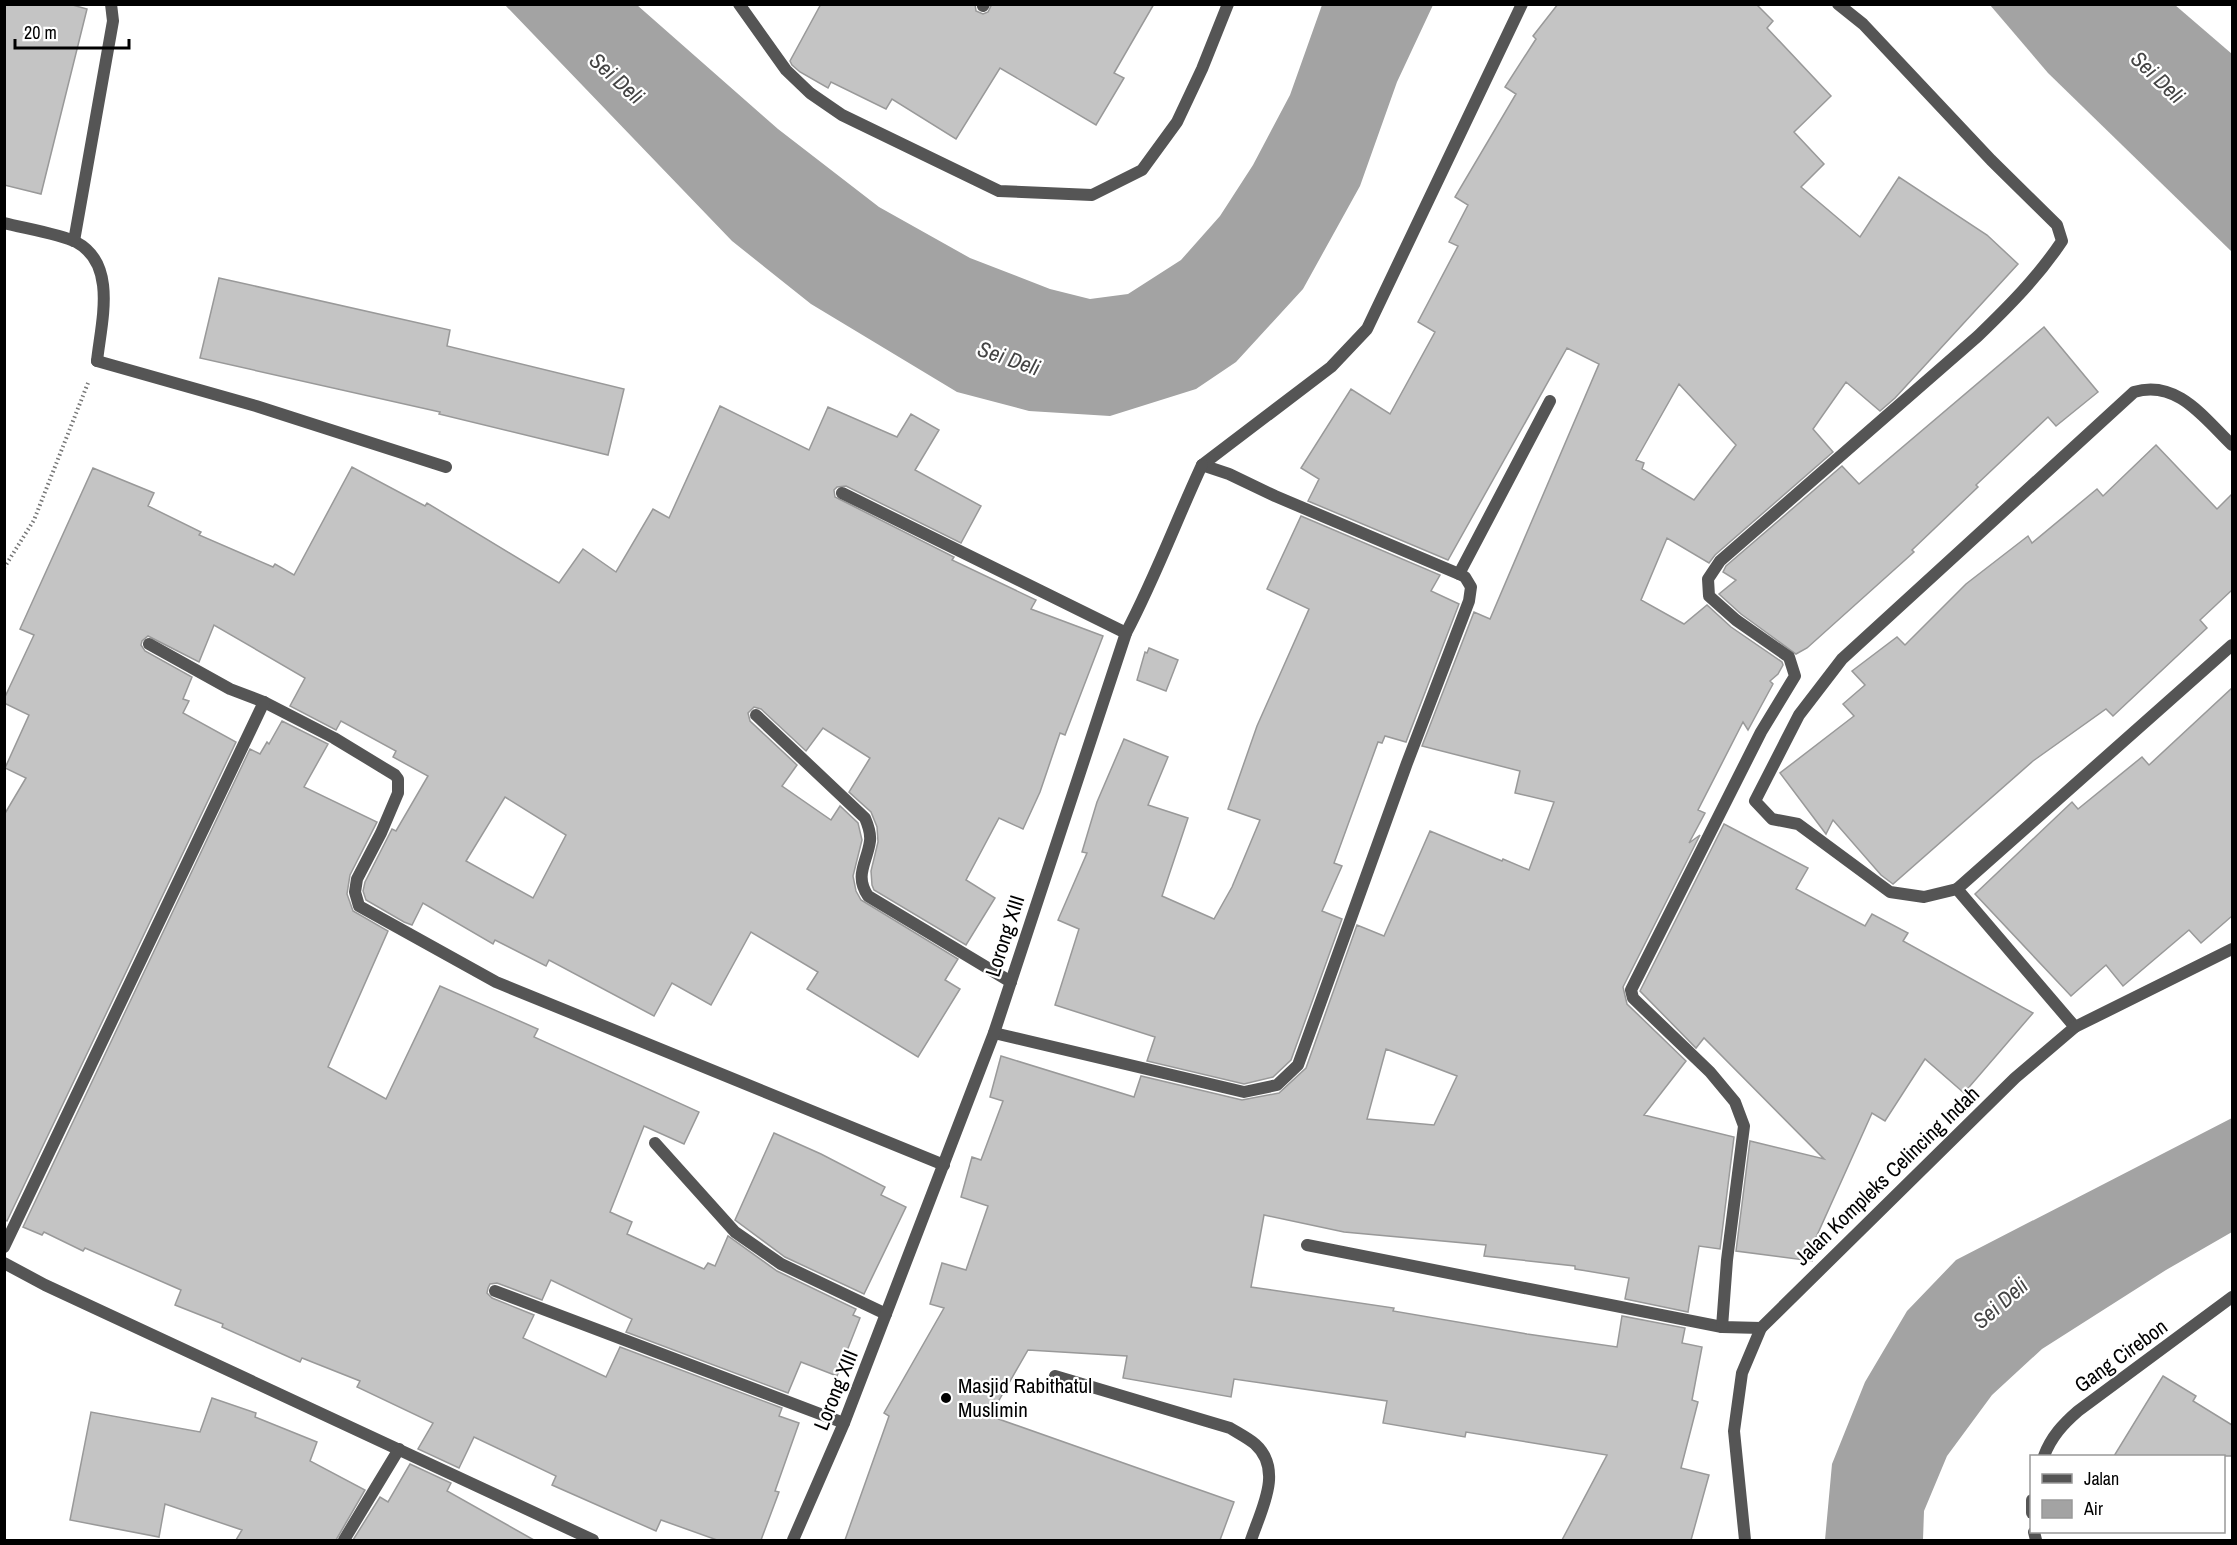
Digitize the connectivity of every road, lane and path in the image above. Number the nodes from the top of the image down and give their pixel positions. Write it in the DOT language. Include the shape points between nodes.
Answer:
graph roads {
  1 [pos="111,4"];
  2 [pos="739,4"];
  3 [pos="1228,4"];
  4 [pos="1522,4"];
  5 [pos="1838,4"];
  6 [pos="4,223"];
  7 [pos="74,241"];
  8 [pos="97,360"];
  9 [pos="1550,401"];
  10 [pos="2232,445"];
  11 [pos="1202,465"];
  12 [pos="446,467"];
  13 [pos="842,492"];
  14 [pos="4,568"];
  15 [pos="1459,574"];
  16 [pos="1126,633"];
  17 [pos="149,644"];
  18 [pos="2232,645"];
  19 [pos="264,702"];
  20 [pos="756,715"];
  21 [pos="1957,889"];
  22 [pos="2232,949"];
  23 [pos="1011,982"];
  24 [pos="2075,1027"];
  25 [pos="994,1033"];
  26 [pos="655,1143"];
  27 [pos="944,1165"];
  28 [pos="1307,1245"];
  29 [pos="4,1247"];
  30 [pos="4,1263"];
  31 [pos="495,1291"];
  32 [pos="2232,1297"];
  33 [pos="886,1314"];
  34 [pos="1722,1327"];
  35 [pos="1761,1328"];
  36 [pos="1055,1376"];
  37 [pos="844,1423"];
  38 [pos="399,1449"];
  39 [pos="2044,1455"];
  40 [pos="344,1540"];
  41 [pos="593,1540"];
  42 [pos="793,1540"];
  43 [pos="1251,1540"];
  44 [pos="1745,1540"];
  1 -- 7 [label="street" via="113,21"];
  2 -- 3 [label="street" via="786,70 842,115 999,191 1092,195 1142,170 1177,122"];
  4 -- 11 [label="street" via="1367,329 1331,367"];
  5 -- 34 [label="street" via="1863,24 2056,225 2062,241 2017,299 1994,321 1720,561 1708,579 1709,596 1789,657 1795,676 1761,732 1631,990 1633,998 1710,1072 1735,1102 1744,1126"];
  6 -- 7 [label="street"];
  7 -- 8 [label="street" via="90,251 98,264 104,292"];
  8 -- 12 [label="street"];
  8 -- 14 [label="path" via="34,520"];
  9 -- 15 [label="street"];
  10 -- 21 [label="street" via="2181,397 2147,388 2134,392 1842,659 1799,715 1755,801 1772,819 1798,824 1890,892 1924,897"];
  11 -- 15 [label="street"];
  11 -- 16 [label="street, Lorong XIII"];
  13 -- 16 [label="street"];
  15 -- 25 [label="street" via="1471,586 1469,601 1298,1065 1276,1085 1244,1092"];
  16 -- 23 [label="street, Lorong XIII"];
  17 -- 19 [label="street" via="230,689"];
  18 -- 21 [label="street"];
  19 -- 27 [label="street" via="334,738 398,779 398,793 357,879 359,906 496,982"];
  19 -- 29 [label="street"];
  20 -- 23 [label="street" via="865,818 870,841 860,879 868,896"];
  21 -- 24 [label="street"];
  22 -- 24 [label="street, Jalan Kompleks Celincing Indah"];
  23 -- 25 [label="street, Lorong XIII"];
  24 -- 35 [label="street, Jalan Kompleks Celincing Indah" via="2015,1078"];
  25 -- 27 [label="street, Lorong XIII"];
  26 -- 33 [label="street" via="735,1232 781,1264"];
  27 -- 33 [label="street, Lorong XIII"];
  28 -- 34 [label="street"];
  30 -- 38 [label="street"];
  31 -- 37 [label="street"];
  32 -- 39 [label="street, Gang Cirebon" via="2078,1411 2059,1428"];
  33 -- 37 [label="street, Lorong XIII"];
  34 -- 35 [label="street"];
  35 -- 44 [label="street, Jalan Kompleks Celincing Indah" via="1742,1373 1734,1431"];
  36 -- 43 [label="street" via="1230,1428 1255,1444 1268,1461 1270,1480"];
  37 -- 42 [label="street, Lorong XIII"];
  38 -- 40 [label="street"];
  38 -- 41 [label="street"];
}
